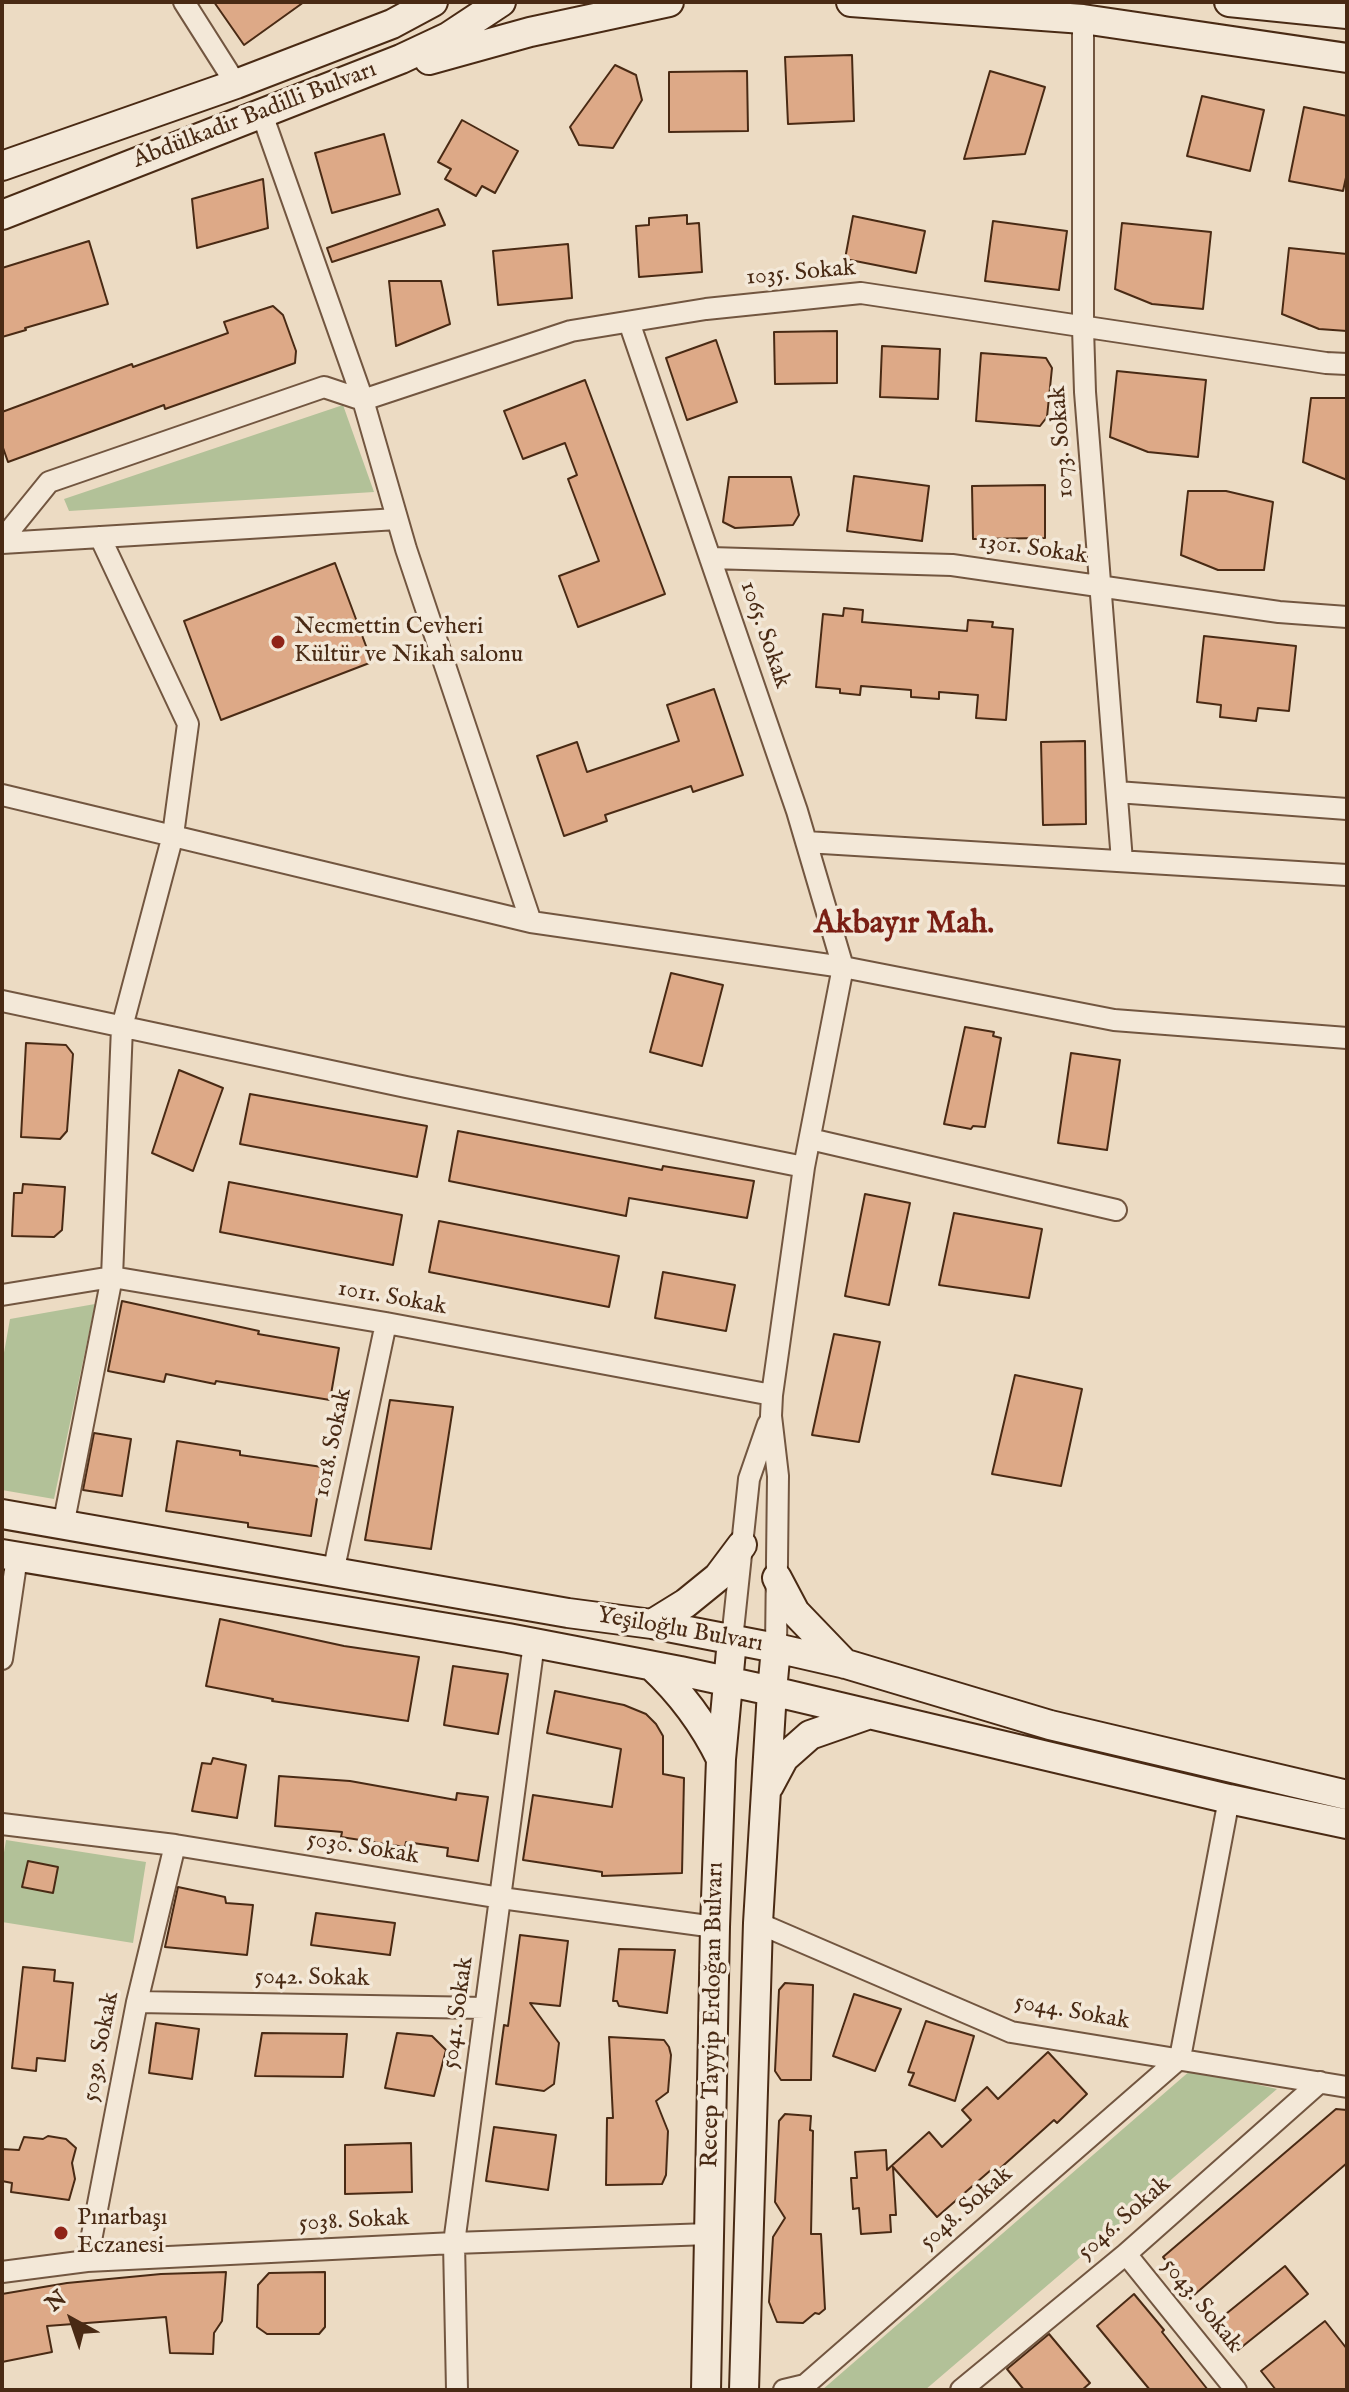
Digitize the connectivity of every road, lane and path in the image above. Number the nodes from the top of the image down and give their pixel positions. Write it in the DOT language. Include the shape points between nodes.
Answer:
graph roads {
  1 [pos="184,2"];
  2 [pos="433,2"];
  3 [pos="501,2"];
  4 [pos="669,2"];
  5 [pos="851,2"];
  6 [pos="1229,2"];
  7 [pos="1347,14"];
  8 [pos="1083,19"];
  9 [pos="1347,58"];
  10 [pos="236,84"];
  11 [pos="316,93"];
  12 [pos="262,114"];
  13 [pos="2,166"];
  14 [pos="2,215"];
  15 [pos="629,322"];
  16 [pos="1083,328"];
  17 [pos="1347,364"];
  18 [pos="363,400"];
  19 [pos="397,519"];
  20 [pos="100,537"];
  21 [pos="2,541"];
  22 [pos="710,558"];
  23 [pos="1100,586"];
  24 [pos="1347,617"];
  25 [pos="1117,792"];
  26 [pos="2,795"];
  27 [pos="1347,809"];
  28 [pos="173,835"];
  29 [pos="806,842"];
  30 [pos="1122,861"];
  31 [pos="1347,875"];
  32 [pos="531,922"];
  33 [pos="843,967"];
  34 [pos="2,1001"];
  35 [pos="122,1027"];
  36 [pos="1347,1038"];
  37 [pos="810,1139"];
  38 [pos="804,1167"];
  39 [pos="1116,1210"];
  40 [pos="112,1277"];
  41 [pos="2,1295"];
  42 [pos="386,1323"];
  43 [pos="772,1395"];
  44 [pos="771,1416"];
  45 [pos="2,1514"];
  46 [pos="63,1526"];
  47 [pos="742,1545"];
  48 [pos="9,1556"];
  49 [pos="333,1573"];
  50 [pos="777,1578"];
  51 [pos="652,1624"];
  52 [pos="732,1640"];
  53 [pos="534,1643"];
  54 [pos="776,1648"];
  55 [pos="2,1659"];
  56 [pos="846,1664"];
  57 [pos="652,1666"];
  58 [pos="728,1682"];
  59 [pos="772,1691"];
  60 [pos="870,1714"];
  61 [pos="721,1759"];
  62 [pos="766,1790"];
  63 [pos="1347,1795"];
  64 [pos="1229,1799"];
  65 [pos="2,1824"];
  66 [pos="1347,1824"];
  67 [pos="175,1845"];
  68 [pos="501,1898"];
  69 [pos="758,1923"];
  70 [pos="715,1927"];
  71 [pos="137,2002"];
  72 [pos="485,2008"];
  73 [pos="1180,2058"];
  74 [pos="1320,2082"];
  75 [pos="1347,2087"];
  76 [pos="709,2234"];
  77 [pos="454,2243"];
  78 [pos="1126,2254"];
  79 [pos="87,2261"];
  80 [pos="2,2272"];
  81 [pos="457,2390"];
  82 [pos="706,2390"];
  83 [pos="744,2390"];
  84 [pos="784,2390"];
  85 [pos="961,2390"];
  86 [pos="1236,2390"];
  1 -- 10 [label="street"];
  2 -- 10 [label="main road, Abdülkadir Badilli Bulvarı" via="392,24"];
  3 -- 11 [label="main road, Abdülkadir Badilli Bulvarı" via="448,37"];
  4 -- 11 [label="main road" via="530,32"];
  5 -- 8 [label="main road"];
  6 -- 7 [label="main road"];
  8 -- 9 [label="main road"];
  8 -- 16 [label="street, 1073. Sokak"];
  10 -- 13 [label="main road, Abdülkadir Badilli Bulvarı"];
  11 -- 12 [label="main road, Abdülkadir Badilli Bulvarı"];
  12 -- 14 [label="main road, Abdülkadir Badilli Bulvarı"];
  12 -- 18 [label="street"];
  15 -- 16 [label="street, 1035. Sokak" via="861,293"];
  15 -- 18 [label="street, 1035. Sokak" via="571,331"];
  15 -- 22 [label="street, 1065. Sokak"];
  16 -- 17 [label="street, 1035. Sokak"];
  16 -- 23 [label="street, 1073. Sokak"];
  18 -- 19 [label="street"];
  18 -- 21 [label="street" via="324,387 49,482"];
  19 -- 20 [label="street"];
  19 -- 32 [label="street"];
  20 -- 21 [label="street"];
  20 -- 28 [label="street" via="188,724"];
  22 -- 23 [label="street, 1301. Sokak" via="952,565"];
  22 -- 29 [label="street, 1065. Sokak"];
  23 -- 24 [label="street, 1301. Sokak"];
  23 -- 25 [label="street, 1073. Sokak"];
  25 -- 27 [label="street"];
  25 -- 30 [label="street, 1073. Sokak"];
  26 -- 28 [label="street"];
  28 -- 32 [label="street"];
  28 -- 35 [label="street"];
  29 -- 30 [label="street"];
  29 -- 33 [label="street, 1065. Sokak"];
  30 -- 31 [label="street"];
  32 -- 33 [label="street"];
  33 -- 36 [label="street" via="1114,1020"];
  33 -- 37 [label="street"];
  34 -- 35 [label="street"];
  35 -- 38 [label="street"];
  35 -- 40 [label="street"];
  37 -- 38 [label="street"];
  37 -- 39 [label="street"];
  38 -- 43 [label="street"];
  40 -- 41 [label="street, 1011. Sokak"];
  40 -- 42 [label="street, 1011. Sokak"];
  40 -- 46 [label="street"];
  42 -- 43 [label="street, 1011. Sokak"];
  42 -- 49 [label="street, 1018. Sokak"];
  43 -- 44 [label="street"];
  44 -- 47 [label="street" via="749,1479"];
  44 -- 50 [label="street" via="778,1476"];
  45 -- 46 [label="main road, Yeşiloğlu Bulvarı"];
  46 -- 49 [label="main road, Yeşiloğlu Bulvarı"];
  47 -- 51 [label="main road" via="718,1577"];
  47 -- 52 [label="street"];
  48 -- 53 [label="main road, Yeşiloğlu Bulvarı"];
  48 -- 55 [label="street"];
  49 -- 51 [label="main road, Yeşiloğlu Bulvarı"];
  50 -- 54 [label="street"];
  50 -- 56 [label="main road" via="795,1612"];
  51 -- 52 [label="main road, Yeşiloğlu Bulvarı"];
  52 -- 54 [label="main road, Yeşiloğlu Bulvarı"];
  52 -- 58 [label="main road, Recep Tayyip Erdoğan Bulvarı"];
  53 -- 57 [label="main road, Yeşiloğlu Bulvarı"];
  53 -- 68 [label="street, 5041. Sokak"];
  54 -- 56 [label="main road, Yeşiloğlu Bulvarı"];
  54 -- 59 [label="main road, Recep Tayyip Erdoğan Bulvarı"];
  56 -- 63 [label="main road, Yeşiloğlu Bulvarı" via="1050,1725"];
  57 -- 58 [label="main road, Yeşiloğlu Bulvarı"];
  57 -- 61 [label="main road" via="692,1709"];
  58 -- 59 [label="main road, Yeşiloğlu Bulvarı"];
  58 -- 61 [label="main road, Recep Tayyip Erdoğan Bulvarı"];
  59 -- 60 [label="main road, Yeşiloğlu Bulvarı"];
  59 -- 62 [label="main road, Recep Tayyip Erdoğan Bulvarı"];
  60 -- 62 [label="main road" via="810,1735 784,1758"];
  60 -- 64 [label="main road, Yeşiloğlu Bulvarı"];
  61 -- 70 [label="main road, Recep Tayyip Erdoğan Bulvarı"];
  62 -- 69 [label="main road, Recep Tayyip Erdoğan Bulvarı"];
  64 -- 66 [label="main road, Yeşiloğlu Bulvarı"];
  64 -- 73 [label="street"];
  65 -- 67 [label="street, 5030. Sokak"];
  67 -- 68 [label="street, 5030. Sokak"];
  67 -- 71 [label="street, 5039. Sokak"];
  68 -- 70 [label="street, 5030. Sokak"];
  68 -- 72 [label="street, 5041. Sokak"];
  69 -- 73 [label="street, 5044. Sokak" via="1011,2032"];
  69 -- 83 [label="main road, Recep Tayyip Erdoğan Bulvarı"];
  70 -- 76 [label="main road, Recep Tayyip Erdoğan Bulvarı"];
  71 -- 72 [label="street, 5042. Sokak"];
  71 -- 79 [label="street, 5039. Sokak"];
  72 -- 77 [label="street, 5041. Sokak"];
  73 -- 74 [label="street, 5044. Sokak"];
  73 -- 84 [label="street, 5048. Sokak" via="805,2385"];
  74 -- 75 [label="street, 5044. Sokak"];
  74 -- 78 [label="street, 5046. Sokak"];
  76 -- 77 [label="street, 5038. Sokak"];
  76 -- 82 [label="main road, Recep Tayyip Erdoğan Bulvarı"];
  77 -- 79 [label="street, 5038. Sokak"];
  77 -- 81 [label="street, 5041. Sokak"];
  78 -- 85 [label="street, 5046. Sokak"];
  78 -- 86 [label="street, 5043. Sokak"];
  79 -- 80 [label="street, 5038. Sokak"];
}
